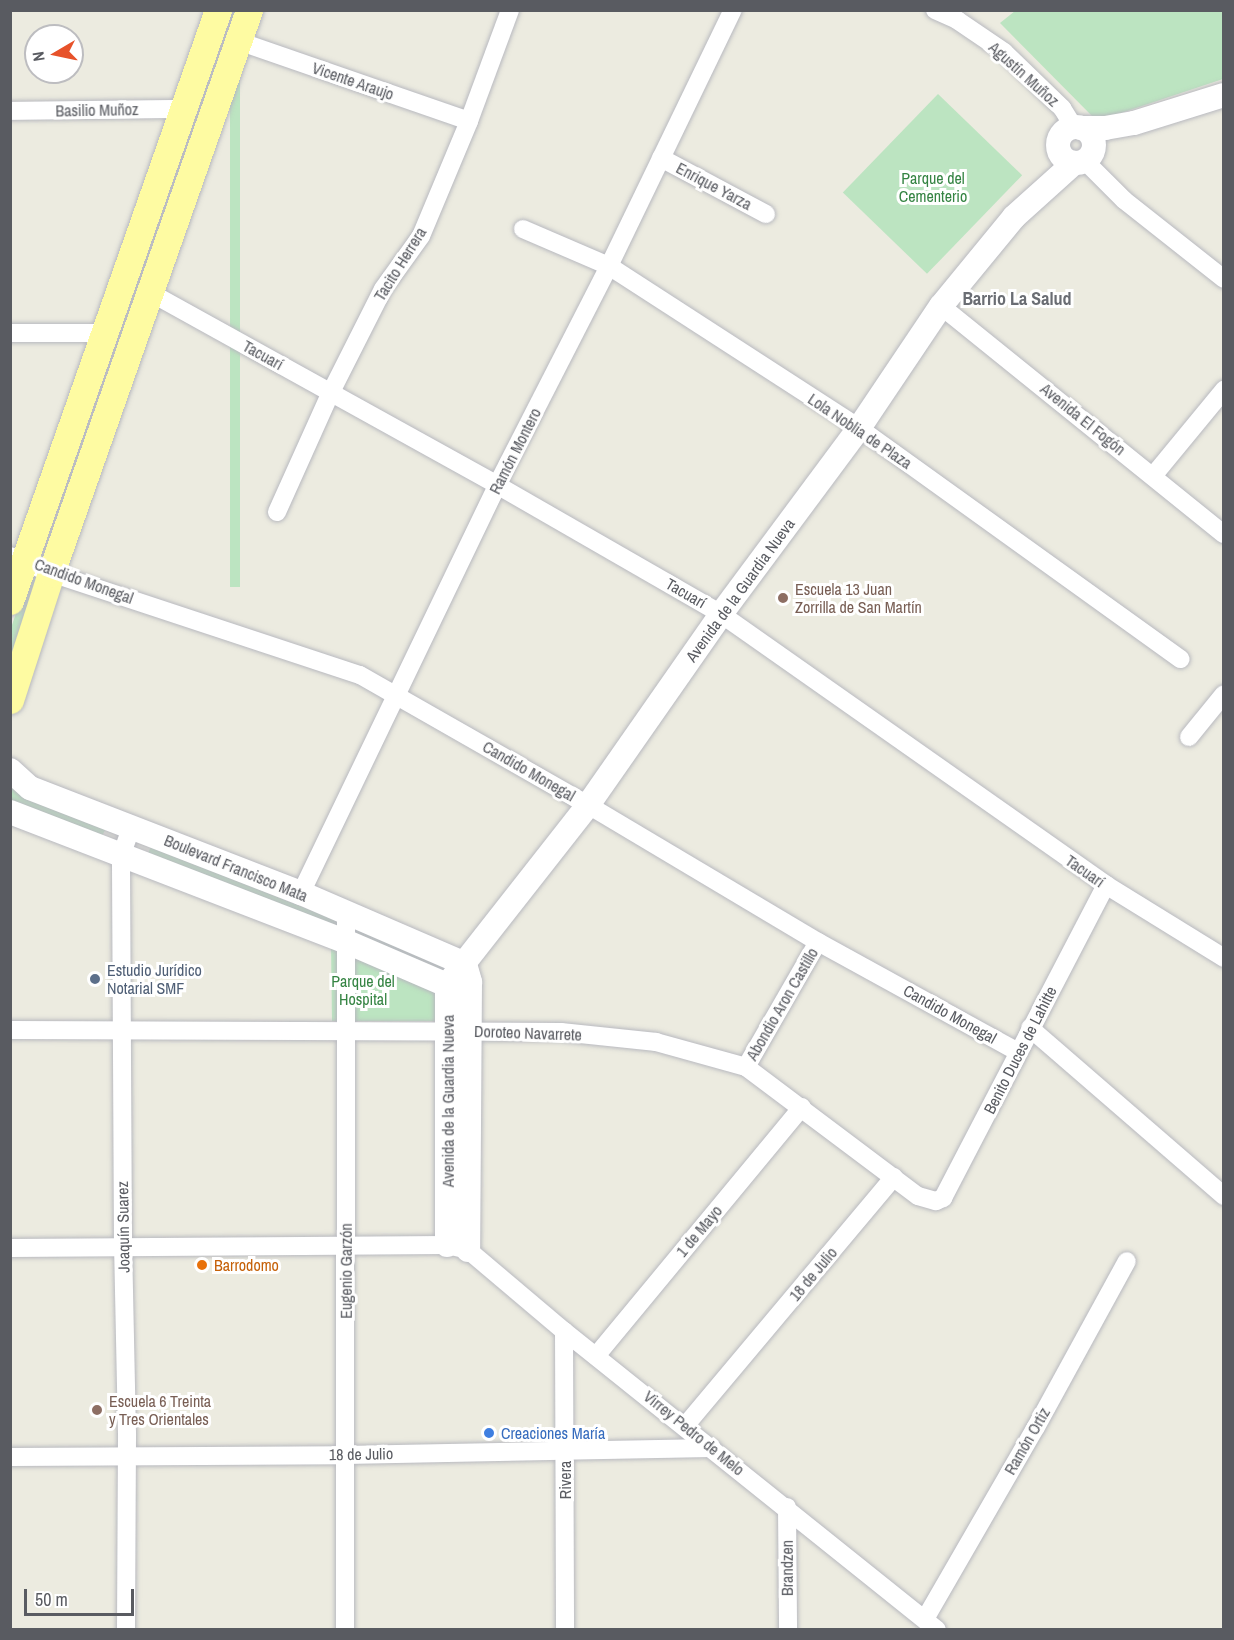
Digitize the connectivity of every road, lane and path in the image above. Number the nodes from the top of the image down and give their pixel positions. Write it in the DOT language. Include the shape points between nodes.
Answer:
graph roads {
  1 [pos="218,10"];
  2 [pos="249,10"];
  3 [pos="510,10"];
  4 [pos="734,10"];
  5 [pos="935,10"];
  6 [pos="960,15"];
  7 [pos="238,41"];
  8 [pos="1224,95"];
  9 [pos="184,109"];
  10 [pos="10,111"];
  11 [pos="469,121"];
  12 [pos="1134,123"];
  13 [pos="1078,127"];
  14 [pos="1078,155"];
  15 [pos="661,158"];
  16 [pos="766,214"];
  17 [pos="523,229"];
  18 [pos="609,266"];
  19 [pos="1224,279"];
  20 [pos="151,293"];
  21 [pos="941,306"];
  22 [pos="10,333"];
  23 [pos="103,333"];
  24 [pos="1224,390"];
  25 [pos="331,393"];
  26 [pos="859,428"];
  27 [pos="1154,476"];
  28 [pos="497,485"];
  29 [pos="277,512"];
  30 [pos="1224,534"];
  31 [pos="18,558"];
  32 [pos="51,573"];
  33 [pos="10,601"];
  34 [pos="721,614"];
  35 [pos="1180,659"];
  36 [pos="1224,694"];
  37 [pos="395,695"];
  38 [pos="10,699"];
  39 [pos="1189,737"];
  40 [pos="10,770"];
  41 [pos="588,805"];
  42 [pos="10,812"];
  43 [pos="132,826"];
  44 [pos="122,856"];
  45 [pos="1106,885"];
  46 [pos="301,893"];
  47 [pos="346,913"];
  48 [pos="347,942"];
  49 [pos="818,942"];
  50 [pos="1221,952"];
  51 [pos="465,964"];
  52 [pos="447,985"];
  53 [pos="1030,1028"];
  54 [pos="10,1030"];
  55 [pos="122,1030"];
  56 [pos="459,1031"];
  57 [pos="348,1032"];
  58 [pos="1018,1052"];
  59 [pos="746,1067"];
  60 [pos="802,1107"];
  61 [pos="894,1177"];
  62 [pos="1224,1196"];
  63 [pos="925,1200"];
  64 [pos="123,1246"];
  65 [pos="345,1246"];
  66 [pos="10,1248"];
  67 [pos="457,1248"];
  68 [pos="1127,1261"];
  69 [pos="564,1331"];
  70 [pos="597,1356"];
  71 [pos="685,1426"];
  72 [pos="712,1448"];
  73 [pos="565,1450"];
  74 [pos="127,1455"];
  75 [pos="345,1455"];
  76 [pos="10,1457"];
  77 [pos="787,1507"];
  78 [pos="931,1624"];
  79 [pos="126,1629"];
  80 [pos="345,1629"];
  81 [pos="565,1629"];
  82 [pos="788,1629"];
  1 -- 9 [label="main road"];
  2 -- 7 [label="main road"];
  3 -- 11 [label="street, Tacito Herrera"];
  4 -- 15 [label="street, Ramón Montero"];
  5 -- 6 [label="street, Agustín Muñoz"];
  6 -- 13 [label="street, Agustín Muñoz" via="1004,52"];
  7 -- 11 [label="street, Vicente Araujo"];
  7 -- 20 [label="main road"];
  8 -- 12 [label="street, Avenida de la Guardia Nueva"];
  9 -- 10 [label="street, Basilio Muñoz"];
  9 -- 23 [label="main road"];
  11 -- 25 [label="street, Tacito Herrera" via="421,236 383,289"];
  12 -- 13 [label="street, Avenida de la Guardia Nueva"];
  12 -- 14 [label="street, Avenida de la Guardia Nueva"];
  13 -- 14 [label="street" via="1092,136"];
  14 -- 19 [label="street" via="1124,200"];
  14 -- 21 [label="street, Avenida de la Guardia Nueva" via="1038,173 1014,217"];
  15 -- 16 [label="street, Enrique Yarza"];
  15 -- 18 [label="street, Ramón Montero"];
  17 -- 18 [label="street, Lola Noblia de Plaza"];
  18 -- 26 [label="street, Lola Noblia de Plaza"];
  18 -- 28 [label="street, Ramón Montero"];
  20 -- 25 [label="street, Tacuarí"];
  20 -- 32 [label="main road"];
  21 -- 26 [label="street, Avenida de la Guardia Nueva"];
  21 -- 27 [label="street, Avenida El Fogón"];
  22 -- 23 [label="street"];
  23 -- 31 [label="main road"];
  24 -- 27 [label="street"];
  25 -- 28 [label="street, Tacuarí"];
  25 -- 29 [label="street, Tacito Herrera"];
  26 -- 34 [label="street, Avenida de la Guardia Nueva"];
  26 -- 35 [label="street, Lola Noblia de Plaza"];
  27 -- 30 [label="street, Avenida El Fogón"];
  28 -- 34 [label="street, Tacuarí"];
  28 -- 37 [label="street, Ramón Montero"];
  31 -- 32 [label="street, Candido Monegal"];
  31 -- 33 [label="main road"];
  32 -- 37 [label="street, Candido Monegal" via="339,666"];
  32 -- 38 [label="main road"];
  34 -- 41 [label="street, Avenida de la Guardia Nueva"];
  34 -- 45 [label="street, Tacuarí"];
  36 -- 39 [label="street"];
  37 -- 41 [label="street, Candido Monegal"];
  37 -- 46 [label="street, Ramón Montero"];
  40 -- 43 [label="street, Boulevard Francisco Mata" via="30,788"];
  41 -- 49 [label="street, Candido Monegal"];
  41 -- 51 [label="street, Avenida de la Guardia Nueva"];
  42 -- 44 [label="street, Boulevard Francisco Mata"];
  43 -- 44 [label="street, Joaquín Suarez"];
  43 -- 46 [label="street, Boulevard Francisco Mata"];
  44 -- 48 [label="street, Boulevard Francisco Mata"];
  44 -- 55 [label="street, Joaquín Suarez"];
  45 -- 50 [label="street, Tacuarí"];
  45 -- 53 [label="street, Benito Duces de Lahitte"];
  46 -- 47 [label="street, Boulevard Francisco Mata"];
  47 -- 48 [label="street, Eugenio Garzón"];
  47 -- 51 [label="street, Boulevard Francisco Mata"];
  48 -- 52 [label="street, Boulevard Francisco Mata"];
  48 -- 57 [label="street, Eugenio Garzón"];
  49 -- 58 [label="street, Candido Monegal"];
  49 -- 59 [label="street, Abondio Aron Castillo"];
  51 -- 52 [label="street, Avenida de la Guardia Nueva"];
  51 -- 56 [label="street, Avenida de la Guardia Nueva" via="470,982"];
  52 -- 56 [label="street, Avenida de la Guardia Nueva"];
  53 -- 58 [label="street, Benito Duces de Lahitte"];
  53 -- 62 [label="street"];
  54 -- 55 [label="street, Doroteo Navarrete"];
  55 -- 57 [label="street, Doroteo Navarrete"];
  55 -- 64 [label="street, Joaquín Suarez"];
  56 -- 57 [label="street, Doroteo Navarrete"];
  56 -- 59 [label="street, Doroteo Navarrete" via="561,1032 656,1042"];
  56 -- 67 [label="street, Avenida de la Guardia Nueva"];
  57 -- 65 [label="street, Eugenio Garzón"];
  58 -- 63 [label="street, Benito Duces de Lahitte" via="943,1198"];
  59 -- 60 [label="street, Doroteo Navarrete"];
  60 -- 61 [label="street, Doroteo Navarrete"];
  60 -- 70 [label="street, 1 de Mayo"];
  61 -- 63 [label="street, Doroteo Navarrete"];
  61 -- 71 [label="street, 18 de Julio"];
  64 -- 65 [label="street"];
  64 -- 66 [label="street"];
  64 -- 74 [label="street, Joaquín Suarez"];
  65 -- 67 [label="street"];
  65 -- 75 [label="street, Eugenio Garzón"];
  67 -- 69 [label="street, Virrey Pedro de Melo"];
  68 -- 78 [label="street, Ramón Ortiz"];
  69 -- 70 [label="street, Virrey Pedro de Melo"];
  69 -- 73 [label="street, Rivera"];
  70 -- 71 [label="street, Virrey Pedro de Melo"];
  71 -- 72 [label="street, Virrey Pedro de Melo"];
  72 -- 73 [label="street, 18 de Julio"];
  72 -- 77 [label="street, Virrey Pedro de Melo"];
  73 -- 75 [label="street, 18 de Julio"];
  73 -- 81 [label="street, Rivera"];
  74 -- 75 [label="street, 18 de Julio"];
  74 -- 76 [label="street, 18 de Julio"];
  74 -- 79 [label="street, Joaquín Suarez"];
  75 -- 80 [label="street, Eugenio Garzón"];
  77 -- 78 [label="street, Virrey Pedro de Melo"];
  77 -- 82 [label="street, Brandzen"];
}
